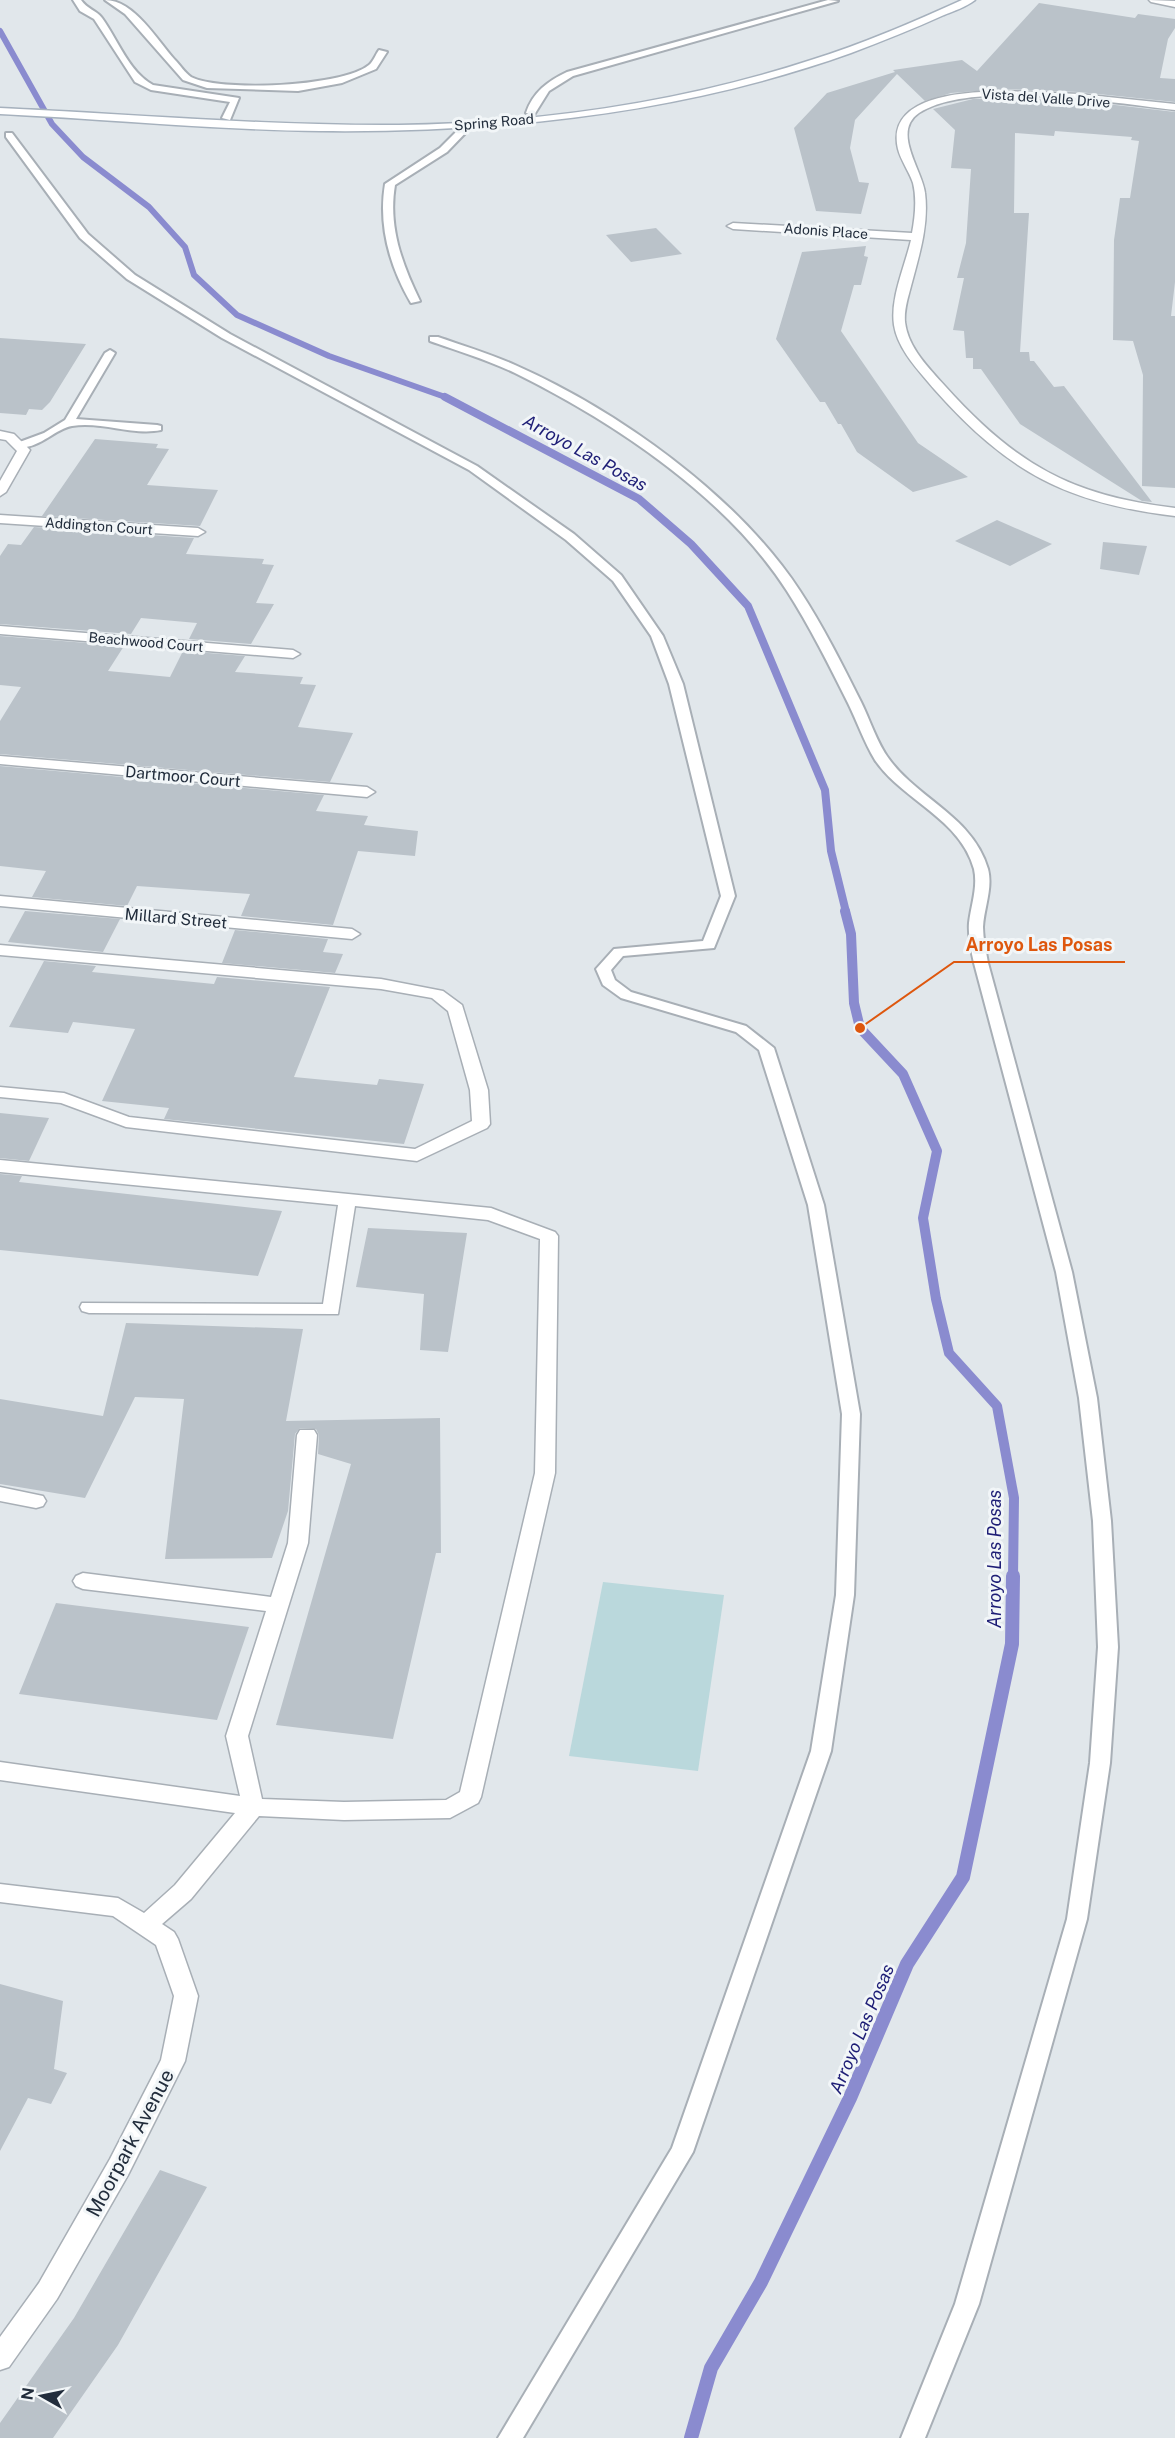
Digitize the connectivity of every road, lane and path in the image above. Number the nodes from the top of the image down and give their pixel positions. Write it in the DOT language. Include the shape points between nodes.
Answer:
graph roads {
  1 [pos="77,0"];
  2 [pos="109,0"];
  3 [pos="952,0"];
  4 [pos="970,0"];
  5 [pos="1154,0"];
  6 [pos="834,1"];
  7 [pos="1175,4"];
  8 [pos="382,52"];
  9 [pos="4,107"];
  10 [pos="1175,107"];
  11 [pos="531,113"];
  12 [pos="142,116"];
  13 [pos="227,118"];
  14 [pos="469,124"];
  15 [pos="9,135"];
  16 [pos="733,226"];
  17 [pos="918,237"];
  18 [pos="415,301"];
  19 [pos="434,339"];
  20 [pos="111,353"];
  21 [pos="69,422"];
  22 [pos="157,428"];
  23 [pos="11,439"];
  24 [pos="0,492"];
  25 [pos="1175,512"];
  26 [pos="0,519"];
  27 [pos="198,532"];
  28 [pos="0,630"];
  29 [pos="292,654"];
  30 [pos="0,760"];
  31 [pos="367,792"];
  32 [pos="0,902"];
  33 [pos="352,934"];
  34 [pos="0,950"];
  35 [pos="0,1092"];
  36 [pos="0,1166"];
  37 [pos="346,1202"];
  38 [pos="89,1307"];
  39 [pos="307,1435"];
  40 [pos="0,1494"];
  41 [pos="36,1501"];
  42 [pos="83,1581"];
  43 [pos="277,1605"];
  44 [pos="0,1771"];
  45 [pos="252,1807"];
  46 [pos="0,1893"];
  47 [pos="145,1926"];
  48 [pos="0,2358"];
  49 [pos="510,2438"];
  50 [pos="913,2438"];
  1 -- 13 [label="lane" via="97,17 138,80 151,87 236,100"];
  2 -- 8 [label="lane" via="129,12 186,78 207,85 298,88 342,80 373,67"];
  3 -- 11 [label="street, Spring Road" via="866,37 735,77"];
  4 -- 14 [label="street, Spring Road" via="838,57 753,80 612,108"];
  5 -- 7 [label="street"];
  6 -- 11 [label="lane" via="570,74 549,84 533,103"];
  9 -- 12 [label="street, Spring Road"];
  10 -- 17 [label="street, Vista del Valle Drive" via="977,93 946,98 916,110 902,138 903,154 921,194"];
  11 -- 13 [label="street, Spring Road" via="391,122"];
  12 -- 13 [label="street, Spring Road"];
  12 -- 14 [label="street, Spring Road" via="329,128"];
  14 -- 18 [label="lane" via="461,139 390,184 390,239"];
  15 -- 49 [label="lane" via="84,236 131,277 226,336 473,468 570,537 617,578 657,636 676,684 728,896 709,945 619,952 603,969 608,982 626,995 741,1029 766,1048 816,1205 851,1414 845,1595 821,1751 682,2152"];
  16 -- 17 [label="street, Adonis Place"];
  17 -- 25 [label="street" via="898,313 902,335 920,364 960,411 998,446 1050,482 1103,502"];
  19 -- 50 [label="lane" via="517,370 572,401 658,457 739,520 777,567 819,631 893,776 960,831 975,850 982,873 976,929 981,963 1064,1272 1088,1398 1102,1521 1108,1647 1100,1763 1077,1919 967,2304"];
  20 -- 21 [label="lane"];
  21 -- 22 [label="lane"];
  21 -- 23 [label="lane" via="48,435"];
  23 -- 24 [label="street" via="24,450"];
  26 -- 27 [label="street, Addington Court"];
  28 -- 29 [label="street, Beachwood Court"];
  30 -- 31 [label="street, Dartmoor Court"];
  32 -- 33 [label="street, Millard Street"];
  34 -- 35 [label="street" via="381,984 437,994 456,1009 479,1090 481,1124 417,1155 126,1122 64,1098"];
  36 -- 37 [label="street"];
  37 -- 38 [label="street" via="331,1310"];
  37 -- 45 [label="street" via="490,1214 549,1236 545,1473 470,1797 450,1809 344,1811"];
  39 -- 43 [label="street" via="298,1544"];
  40 -- 41 [label="street"];
  42 -- 43 [label="street"];
  43 -- 45 [label="street" via="237,1736"];
  44 -- 45 [label="street"];
  45 -- 47 [label="street" via="183,1892"];
  46 -- 47 [label="street, Moorpark Avenue" via="118,1907"];
  47 -- 48 [label="street, Moorpark Avenue" via="166,1939 186,1996 173,2061 119,2167 48,2291"];
}
